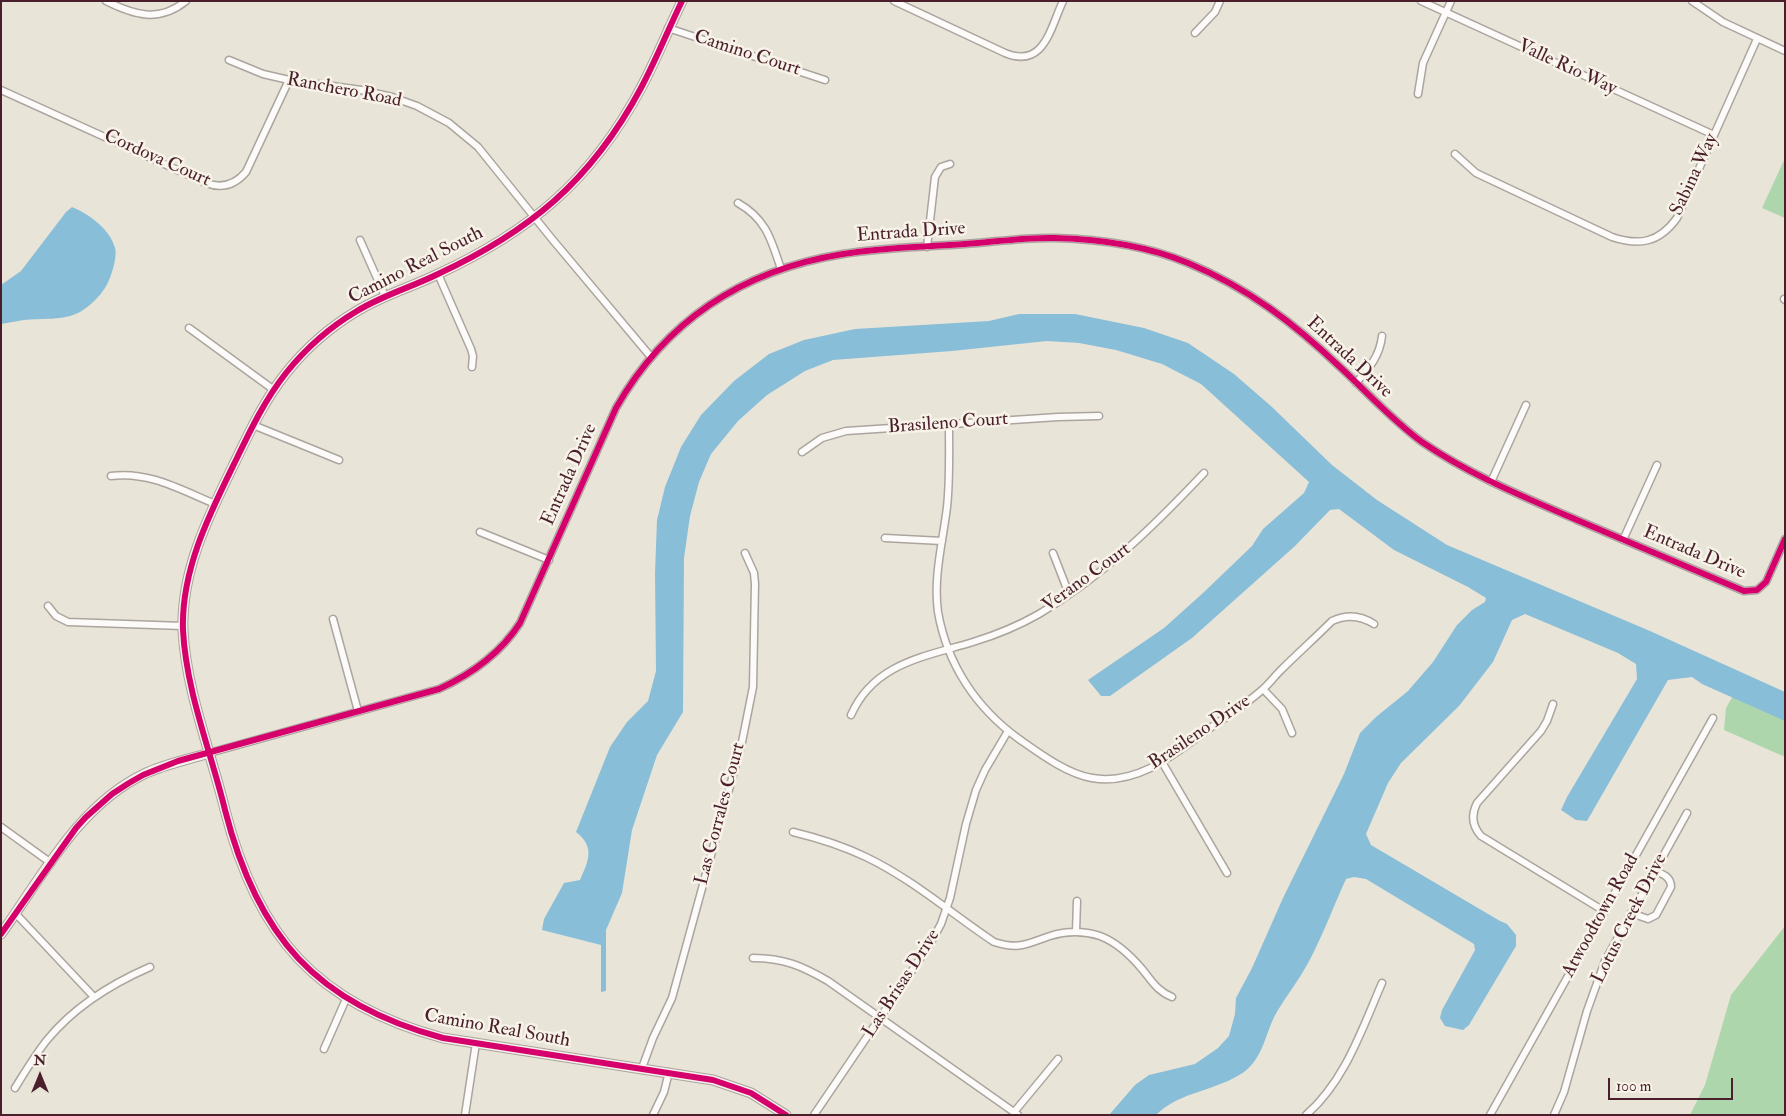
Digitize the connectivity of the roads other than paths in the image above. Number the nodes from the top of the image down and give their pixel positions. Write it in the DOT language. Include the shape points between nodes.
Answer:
graph roads {
  1 [pos="106,1"];
  2 [pos="186,1"];
  3 [pos="682,1"];
  4 [pos="894,1"];
  5 [pos="1063,1"];
  6 [pos="1220,1"];
  7 [pos="1421,1"];
  8 [pos="1451,1"];
  9 [pos="1692,1"];
  10 [pos="1446,13"];
  11 [pos="668,28"];
  12 [pos="1195,33"];
  13 [pos="1757,39"];
  14 [pos="1785,51"];
  15 [pos="229,60"];
  16 [pos="289,80"];
  17 [pos="825,80"];
  18 [pos="1,90"];
  19 [pos="1418,94"];
  20 [pos="1714,136"];
  21 [pos="1455,154"];
  22 [pos="950,164"];
  23 [pos="738,202"];
  24 [pos="535,217"];
  25 [pos="360,240"];
  26 [pos="927,247"];
  27 [pos="781,269"];
  28 [pos="438,274"];
  29 [pos="386,296"];
  30 [pos="189,328"];
  31 [pos="1382,336"];
  32 [pos="651,357"];
  33 [pos="472,367"];
  34 [pos="1356,383"];
  35 [pos="274,390"];
  36 [pos="1526,405"];
  37 [pos="1099,416"];
  38 [pos="949,424"];
  39 [pos="253,425"];
  40 [pos="802,452"];
  41 [pos="339,460"];
  42 [pos="1657,465"];
  43 [pos="1204,473"];
  44 [pos="111,476"];
  45 [pos="1491,482"];
  46 [pos="215,504"];
  47 [pos="480,532"];
  48 [pos="885,538"];
  49 [pos="1785,539"];
  50 [pos="1623,540"];
  51 [pos="942,541"];
  52 [pos="744,553"];
  53 [pos="1053,553"];
  54 [pos="549,560"];
  55 [pos="1069,594"];
  56 [pos="48,606"];
  57 [pos="333,618"];
  58 [pos="1374,624"];
  59 [pos="183,626"];
  60 [pos="948,649"];
  61 [pos="1263,689"];
  62 [pos="1552,704"];
  63 [pos="358,712"];
  64 [pos="851,715"];
  65 [pos="1713,718"];
  66 [pos="1008,731"];
  67 [pos="1292,733"];
  68 [pos="209,753"];
  69 [pos="1162,762"];
  70 [pos="1687,813"];
  71 [pos="1,828"];
  72 [pos="793,832"];
  73 [pos="51,863"];
  74 [pos="1655,871"];
  75 [pos="1228,873"];
  76 [pos="1077,901"];
  77 [pos="947,909"];
  78 [pos="1604,912"];
  79 [pos="1631,913"];
  80 [pos="16,914"];
  81 [pos="1076,932"];
  82 [pos="1,934"];
  83 [pos="753,958"];
  84 [pos="150,968"];
  85 [pos="1382,982"];
  86 [pos="94,997"];
  87 [pos="1172,997"];
  88 [pos="346,999"];
  89 [pos="881,1018"];
  90 [pos="476,1044"];
  91 [pos="324,1049"];
  92 [pos="1058,1059"];
  93 [pos="642,1068"];
  94 [pos="669,1072"];
  95 [pos="15,1088"];
  96 [pos="1017,1113"];
  97 [pos="465,1115"];
  98 [pos="653,1115"];
  99 [pos="786,1115"];
  100 [pos="814,1115"];
  101 [pos="1306,1115"];
  102 [pos="1490,1115"];
  103 [pos="1554,1115"];
  1 -- 2 [label="street" via="134,13 153,15 172,10"];
  3 -- 11 [label="street, Camino Real South"];
  4 -- 5 [label="street" via="1014,56 1026,58 1035,54 1043,44"];
  6 -- 12 [label="street" via="1215,12"];
  7 -- 10 [label="street, Valle Rio Way"];
  8 -- 10 [label="street"];
  9 -- 13 [label="street"];
  10 -- 19 [label="street" via="1424,63"];
  10 -- 20 [label="street, Valle Rio Way"];
  11 -- 17 [label="street, Camino Court"];
  11 -- 24 [label="street, Camino Real South" via="642,86 614,132 574,182"];
  13 -- 14 [label="street"];
  13 -- 20 [label="street, Sabina Way"];
  15 -- 16 [label="street, Ranchero Road" via="263,74"];
  16 -- 18 [label="street, Cordova Court" via="246,172 234,183 220,186 206,183"];
  16 -- 24 [label="street, Ranchero Road" via="361,90 434,114 478,147"];
  20 -- 21 [label="street, Sabina Way" via="1671,226 1656,238 1634,242 1612,236 1476,173"];
  22 -- 26 [label="street" via="942,167 935,177"];
  23 -- 27 [label="street" via="764,225"];
  24 -- 28 [label="street, Camino Real South"];
  24 -- 32 [label="street, Ranchero Road"];
  25 -- 29 [label="street"];
  26 -- 27 [label="street, Entrada Drive" via="842,254"];
  26 -- 34 [label="street, Entrada Drive" via="1053,238 1127,246 1171,257 1219,276 1264,302 1316,344"];
  27 -- 32 [label="street, Entrada Drive" via="726,294 684,325"];
  28 -- 29 [label="street, Camino Real South"];
  28 -- 33 [label="street" via="472,349"];
  29 -- 35 [label="street, Camino Real South" via="359,310 316,341"];
  30 -- 35 [label="street"];
  31 -- 34 [label="street" via="1372,365"];
  32 -- 54 [label="street, Entrada Drive" via="616,408"];
  34 -- 45 [label="street, Entrada Drive" via="1420,440"];
  35 -- 39 [label="street, Camino Real South"];
  36 -- 45 [label="street"];
  37 -- 38 [label="street, Brasileno Court"];
  38 -- 40 [label="street, Brasileno Court" via="846,431 822,438"];
  38 -- 51 [label="street, Brasileno Drive" via="949,474"];
  39 -- 41 [label="street"];
  39 -- 46 [label="street, Camino Real South"];
  42 -- 50 [label="street"];
  43 -- 55 [label="street, Verano Court" via="1141,538"];
  44 -- 46 [label="street" via="124,474 150,478"];
  45 -- 50 [label="street, Entrada Drive"];
  46 -- 59 [label="street, Camino Real South" via="195,553 184,603"];
  47 -- 54 [label="street"];
  48 -- 51 [label="street"];
  49 -- 50 [label="street, Entrada Drive" via="1766,582 1757,590 1744,591"];
  51 -- 60 [label="street, Brasileno Drive" via="937,595 940,624"];
  52 -- 93 [label="street, Las Corrales Court" via="754,573 755,584 752,699 672,998"];
  53 -- 55 [label="street"];
  54 -- 63 [label="street, Entrada Drive" via="520,623 488,660 439,689"];
  55 -- 60 [label="street, Verano Court" via="1020,624"];
  56 -- 59 [label="street" via="56,616 68,622"];
  57 -- 63 [label="street"];
  58 -- 61 [label="street, Brasileno Drive" via="1355,616 1332,622"];
  59 -- 68 [label="street, Camino Real South" via="187,666"];
  60 -- 64 [label="street, Verano Court" via="905,663 874,681 862,693"];
  60 -- 66 [label="street, Brasileno Drive" via="966,686"];
  61 -- 67 [label="street" via="1282,709"];
  61 -- 69 [label="street, Brasileno Drive"];
  62 -- 78 [label="street" via="1541,731 1477,804 1474,824 1481,836"];
  63 -- 68 [label="street, Entrada Drive"];
  65 -- 78 [label="street, Atwoodtown Road"];
  66 -- 69 [label="street, Brasileno Drive" via="1068,770 1092,778 1135,774"];
  66 -- 77 [label="street, Las Brisas Drive" via="985,770 970,807"];
  68 -- 73 [label="street, Entrada Drive" via="162,766 112,794 86,816"];
  68 -- 88 [label="street, Camino Real South" via="236,852 258,902 297,957"];
  69 -- 75 [label="street"];
  70 -- 74 [label="street, Lotus Creek Drive"];
  71 -- 73 [label="street"];
  72 -- 77 [label="street" via="866,857"];
  73 -- 80 [label="street, Entrada Drive"];
  74 -- 79 [label="street, Lotus Creek Drive"];
  74 -- 79 [label="street" via="1671,882 1656,915 1648,919"];
  76 -- 81 [label="street"];
  77 -- 81 [label="street" via="994,942 1006,945 1029,945 1050,936"];
  77 -- 89 [label="street, Las Brisas Drive" via="930,944"];
  78 -- 102 [label="street, Atwoodtown Road"];
  79 -- 103 [label="street, Lotus Creek Drive" via="1594,987 1564,1092"];
  80 -- 82 [label="street, Entrada Drive"];
  80 -- 86 [label="street"];
  81 -- 87 [label="street" via="1101,937 1121,948 1157,989"];
  83 -- 89 [label="street" via="783,960 803,967"];
  84 -- 86 [label="street"];
  85 -- 101 [label="street" via="1340,1074 1326,1095"];
  86 -- 95 [label="street" via="47,1040"];
  88 -- 90 [label="street, Camino Real South" via="418,1032"];
  88 -- 91 [label="street"];
  89 -- 96 [label="street"];
  89 -- 100 [label="street, Las Brisas Drive"];
  90 -- 93 [label="street, Camino Real South"];
  90 -- 97 [label="street"];
  92 -- 96 [label="street"];
  93 -- 94 [label="street, Camino Real South"];
  94 -- 98 [label="street"];
  94 -- 99 [label="street, Camino Real South" via="729,1084"];
}
